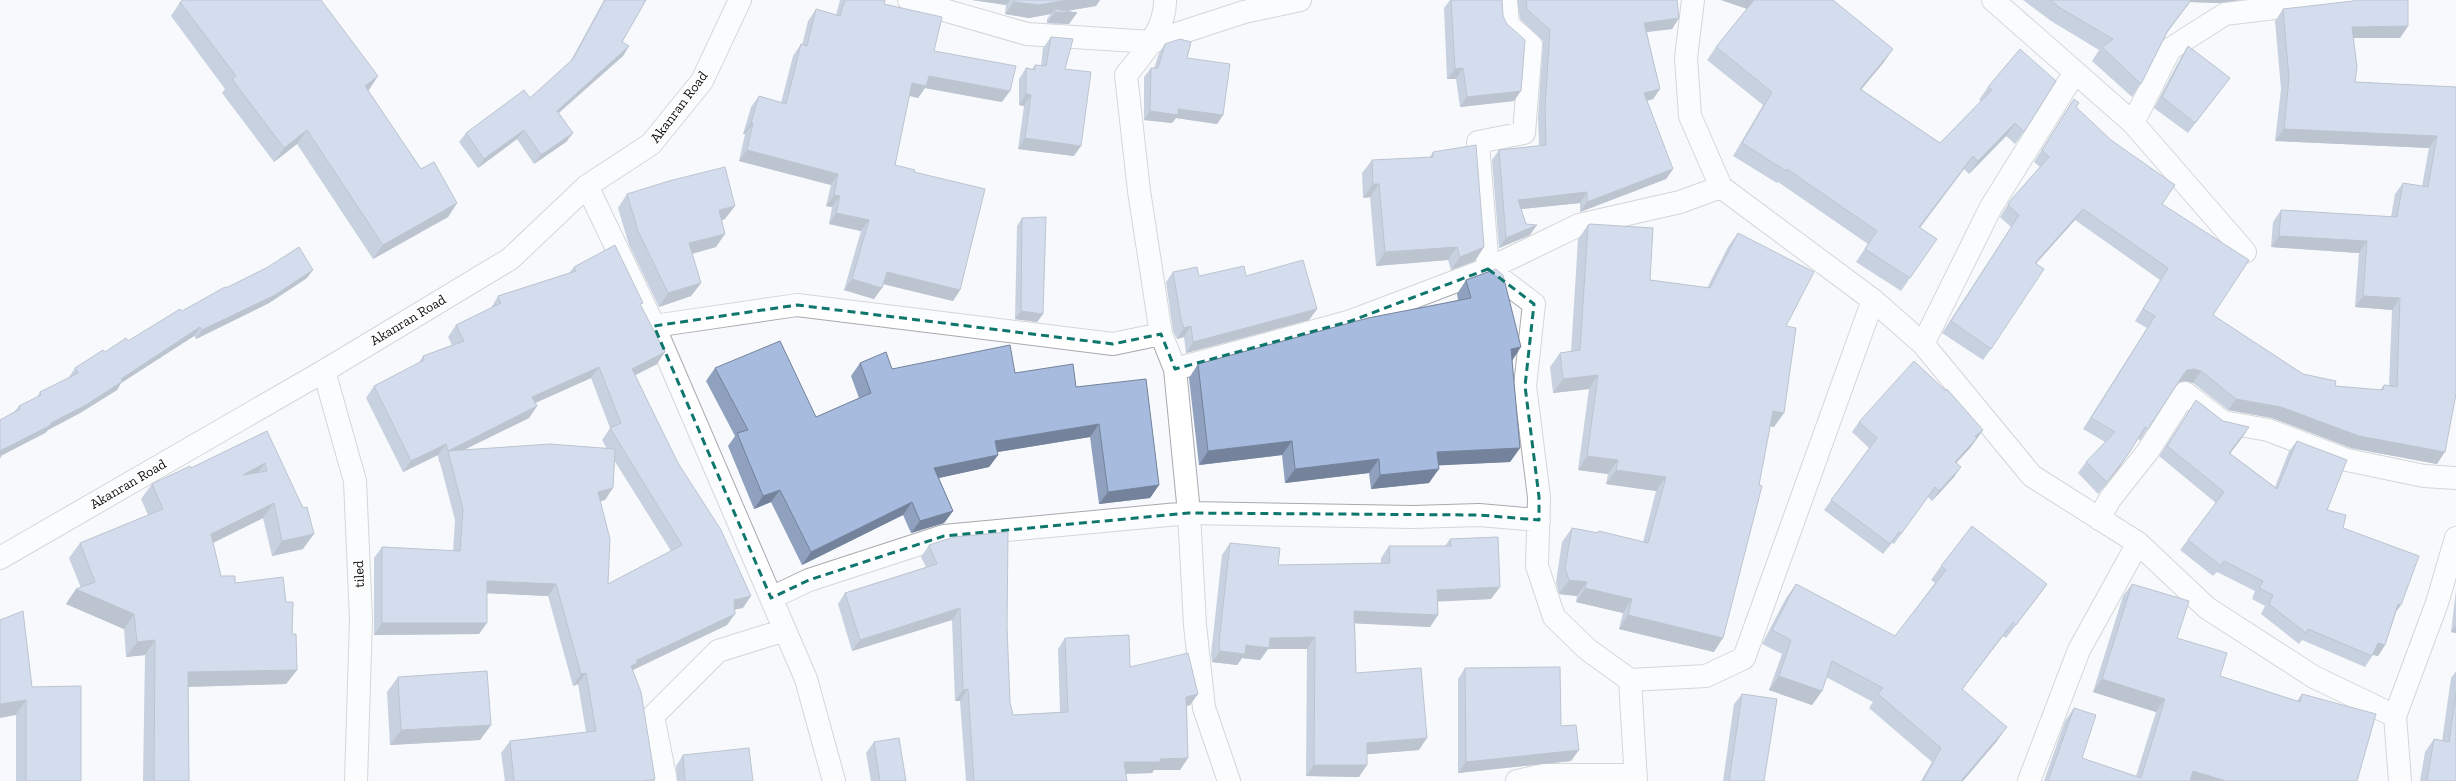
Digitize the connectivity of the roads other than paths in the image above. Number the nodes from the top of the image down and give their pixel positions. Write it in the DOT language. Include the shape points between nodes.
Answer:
graph roads {
  1 [pos="740,0"];
  2 [pos="909,0"];
  3 [pos="1165,0"];
  4 [pos="1300,0"];
  5 [pos="1506,0"];
  6 [pos="1693,0"];
  7 [pos="1993,0"];
  8 [pos="2343,0"];
  9 [pos="2269,5"];
  10 [pos="1152,42"];
  11 [pos="2075,72"];
  12 [pos="2133,123"];
  13 [pos="587,186"];
  14 [pos="1721,187"];
  15 [pos="2245,252"];
  16 [pos="1488,269"];
  17 [pos="1873,300"];
  18 [pos="654,326"];
  19 [pos="1161,334"];
  20 [pos="1923,344"];
  21 [pos="1175,369"];
  22 [pos="324,371"];
  23 [pos="2456,478"];
  24 [pos="1189,513"];
  25 [pos="2099,519"];
  26 [pos="1539,520"];
  27 [pos="2456,538"];
  28 [pos="2138,543"];
  29 [pos="0,558"];
  30 [pos="771,598"];
  31 [pos="785,630"];
  32 [pos="1630,680"];
  33 [pos="2396,716"];
  34 [pos="1636,778"];
  35 [pos="356,781"];
  36 [pos="666,781"];
  37 [pos="834,781"];
  38 [pos="1229,781"];
  39 [pos="1517,781"];
  40 [pos="2029,781"];
  41 [pos="2400,781"];
  1 -- 13 [label="street, Akanran Road" via="702,82 651,144"];
  2 -- 10 [label="street" via="1027,34"];
  3 -- 10 [label="street" via="1165,7"];
  4 -- 10 [label="street" via="1244,12"];
  5 -- 16 [label="street" via="1508,25 1531,45 1530,77 1524,133 1478,142"];
  6 -- 14 [label="street" via="1686,58 1690,116"];
  7 -- 11 [label="street"];
  8 -- 9 [label="street"];
  9 -- 12 [label="street" via="2225,14 2170,49"];
  10 -- 19 [label="street" via="1126,75 1139,191"];
  11 -- 12 [label="street"];
  11 -- 20 [label="street" via="1992,208"];
  12 -- 15 [label="street"];
  13 -- 18 [label="street"];
  13 -- 22 [label="street, Akanran Road" via="510,259"];
  14 -- 16 [label="street" via="1680,202 1579,225"];
  14 -- 17 [label="street"];
  16 -- 21 [label="street" via="1351,321"];
  16 -- 26 [label="street" via="1534,304 1525,386 1540,497"];
  17 -- 20 [label="street"];
  17 -- 32 [label="street" via="1744,658 1706,676"];
  18 -- 19 [label="street" via="797,305 1113,344"];
  18 -- 30 [label="street"];
  19 -- 21 [label="street"];
  20 -- 25 [label="street" via="2032,476"];
  21 -- 24 [label="street"];
  22 -- 29 [label="street, Akanran Road"];
  22 -- 35 [label="street, tiled" via="355,481 361,619"];
  23 -- 25 [label="street" via="2424,476 2347,460 2268,430 2223,422 2185,393 2148,451 2110,499"];
  24 -- 26 [label="street" via="1413,517 1479,515"];
  24 -- 30 [label="street" via="944,536 809,580"];
  24 -- 38 [label="street" via="1195,625 1204,708"];
  25 -- 28 [label="street"];
  26 -- 32 [label="street" via="1537,566 1554,617 1587,649"];
  27 -- 33 [label="street" via="2437,603"];
  28 -- 33 [label="street" via="2207,608 2314,677"];
  28 -- 40 [label="street" via="2079,650"];
  30 -- 31 [label="street"];
  31 -- 36 [label="street" via="718,651 654,716"];
  31 -- 37 [label="street" via="806,679"];
  32 -- 34 [label="street"];
  33 -- 41 [label="street"];
  34 -- 39 [label="street" via="1544,775"];
}
